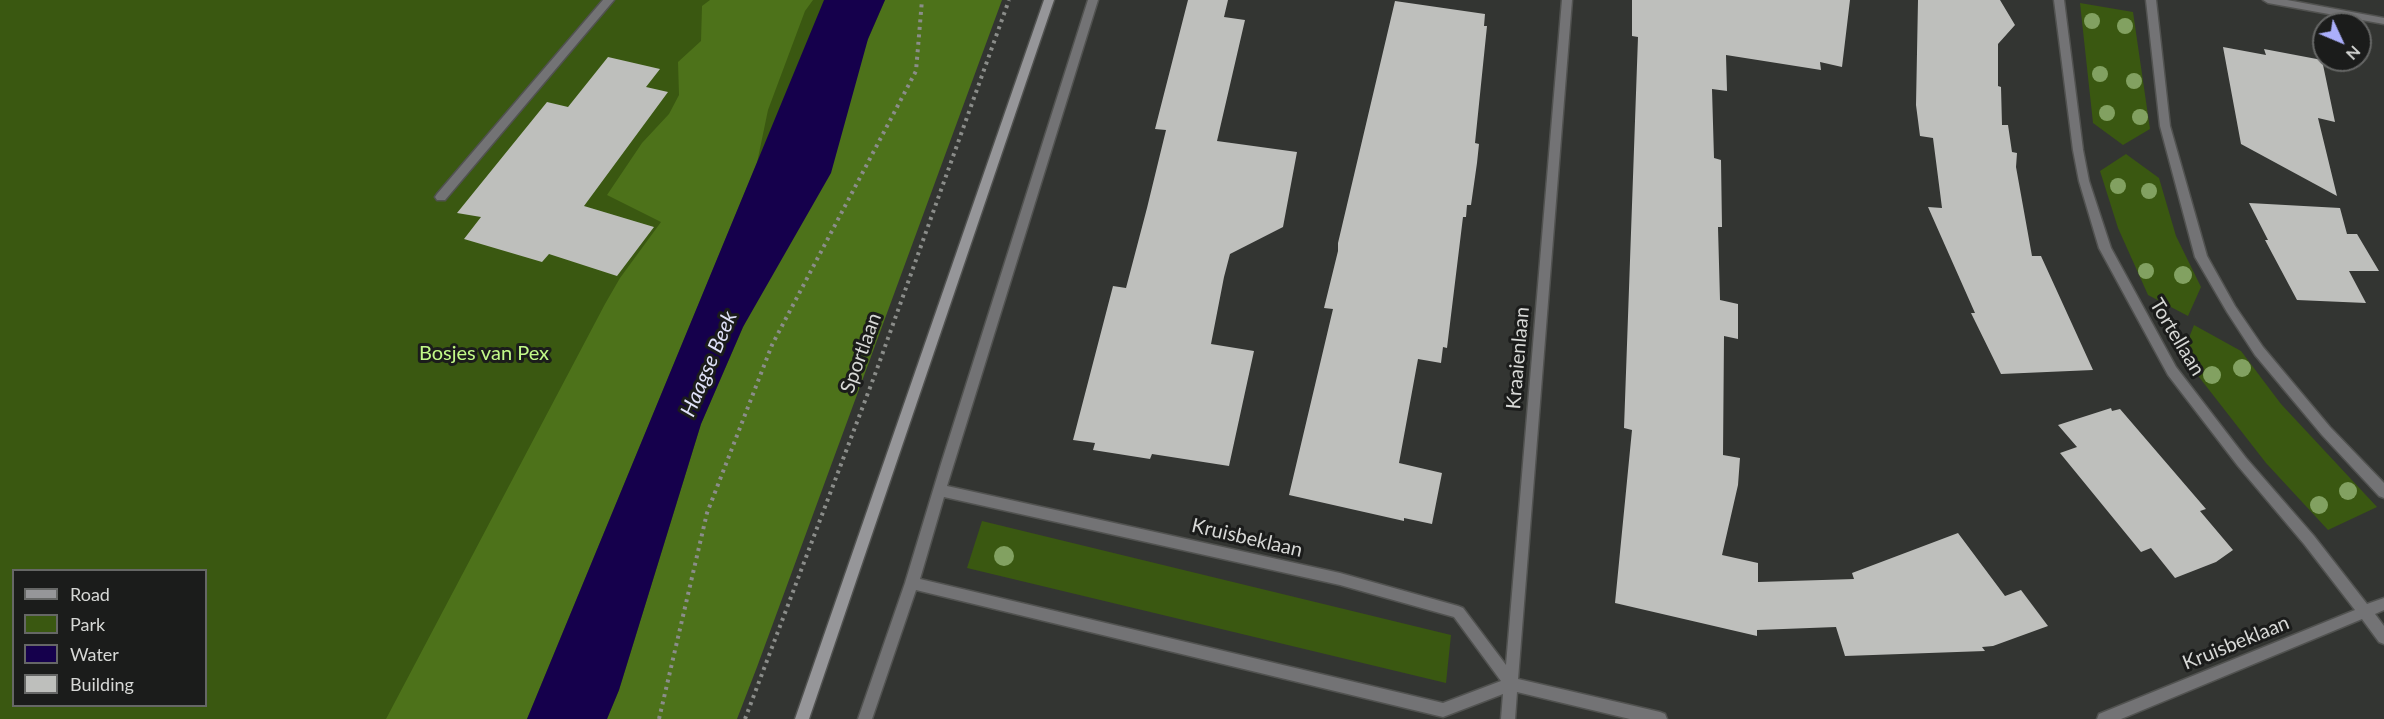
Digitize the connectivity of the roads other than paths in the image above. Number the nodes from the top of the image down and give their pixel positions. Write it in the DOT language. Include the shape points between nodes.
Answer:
graph roads {
  1 [pos="609,0"];
  2 [pos="1049,0"];
  3 [pos="1093,0"];
  4 [pos="1567,0"];
  5 [pos="2059,0"];
  6 [pos="2151,0"];
  7 [pos="2268,0"];
  8 [pos="2384,21"];
  9 [pos="441,197"];
  10 [pos="940,490"];
  11 [pos="2384,492"];
  12 [pos="912,583"];
  13 [pos="2384,604"];
  14 [pos="2365,611"];
  15 [pos="2384,637"];
  16 [pos="1511,684"];
  17 [pos="802,719"];
  18 [pos="865,719"];
  19 [pos="1508,719"];
  20 [pos="1660,719"];
  21 [pos="2104,719"];
  1 -- 9 [label="street"];
  2 -- 17 [label="main road"];
  3 -- 10 [label="street"];
  4 -- 16 [label="street, Kraaienlaan"];
  5 -- 14 [label="street, Tortellaan" via="2078,150 2105,248 2172,371"];
  6 -- 11 [label="street" via="2165,126 2201,257 2259,351"];
  7 -- 8 [label="street"];
  10 -- 12 [label="street"];
  10 -- 16 [label="street, Kruisbeklaan" via="1340,579 1458,612"];
  12 -- 16 [label="street" via="1443,710"];
  12 -- 18 [label="street"];
  13 -- 14 [label="street, Kruisbeklaan"];
  14 -- 15 [label="street, Tortellaan"];
  14 -- 21 [label="street, Kruisbeklaan"];
  16 -- 19 [label="street, Kraaienlaan"];
  16 -- 20 [label="street"];
}
